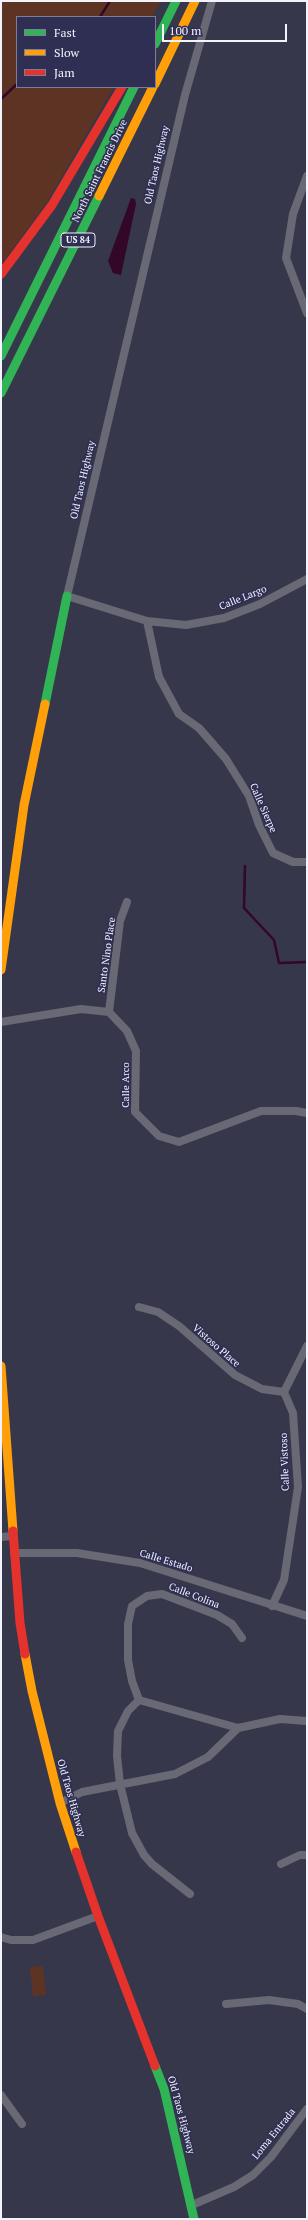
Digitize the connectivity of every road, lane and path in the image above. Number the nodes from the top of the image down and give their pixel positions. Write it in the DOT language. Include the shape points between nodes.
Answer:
graph roads {
  1 [pos="167,1"];
  2 [pos="176,1"];
  3 [pos="195,1"];
  4 [pos="212,1"];
  5 [pos="156,23"];
  6 [pos="156,42"];
  7 [pos="156,82"];
  8 [pos="121,88"];
  9 [pos="134,88"];
  10 [pos="153,88"];
  11 [pos="307,176"];
  12 [pos="1,274"];
  13 [pos="307,313"];
  14 [pos="1,356"];
  15 [pos="1,393"];
  16 [pos="307,579"];
  17 [pos="67,596"];
  18 [pos="147,621"];
  19 [pos="307,862"];
  20 [pos="127,902"];
  21 [pos="1,970"];
  22 [pos="109,1012"];
  23 [pos="1,1022"];
  24 [pos="307,1113"];
  25 [pos="139,1307"];
  26 [pos="307,1346"];
  27 [pos="1,1366"];
  28 [pos="284,1392"];
  29 [pos="12,1536"];
  30 [pos="1,1537"];
  31 [pos="14,1553"];
  32 [pos="272,1606"];
  33 [pos="307,1616"];
  34 [pos="242,1638"];
  35 [pos="139,1700"];
  36 [pos="307,1721"];
  37 [pos="238,1728"];
  38 [pos="120,1784"];
  39 [pos="60,1803"];
  40 [pos="307,1855"];
  41 [pos="281,1864"];
  42 [pos="190,1894"];
  43 [pos="98,1916"];
  44 [pos="1,1937"];
  45 [pos="226,2004"];
  46 [pos="307,2008"];
  47 [pos="1,2095"];
  48 [pos="307,2109"];
  49 [pos="22,2124"];
  50 [pos="192,2205"];
  51 [pos="194,2219"];
  1 -- 5 [label="main road"];
  2 -- 6 [label="main road"];
  3 -- 7 [label="main road"];
  4 -- 17 [label="street, Old Taos Highway" via="185,95"];
  8 -- 12 [label="main road" via="52,205"];
  9 -- 14 [label="main road, North Saint Francis Drive / US 84"];
  10 -- 15 [label="main road, North Saint Francis Drive / US 84"];
  11 -- 13 [label="street" via="293,214 286,258"];
  16 -- 18 [label="street, Calle Largo" via="260,604 224,618 186,625"];
  17 -- 18 [label="street, Calle Largo"];
  17 -- 21 [label="main road, Old Taos Highway" via="24,805"];
  18 -- 19 [label="street, Calle Sierpe" via="159,677 180,714 198,728 226,759 249,796 259,825 273,853 293,862"];
  20 -- 22 [label="street, Santo Nino Place" via="120,921"];
  22 -- 23 [label="street" via="80,1009"];
  22 -- 24 [label="street, Calle Arco" via="127,1031 136,1051 135,1112 159,1136 179,1142 261,1111"];
  25 -- 28 [label="street, Vistoso Place" via="158,1312 179,1326 234,1375 262,1389"];
  26 -- 28 [label="street"];
  27 -- 29 [label="main road, Old Taos Highway"];
  28 -- 32 [label="street, Calle Vistoso" via="293,1414 298,1487 284,1580"];
  29 -- 30 [label="street"];
  29 -- 31 [label="main road, Old Taos Highway"];
  31 -- 32 [label="street, Calle Estado" via="77,1553 140,1563"];
  31 -- 39 [label="main road, Old Taos Highway" via="20,1623 32,1692"];
  32 -- 33 [label="street, Calle Estado"];
  34 -- 35 [label="street, Calle Colina" via="232,1624 217,1615 162,1594 147,1596 132,1606 128,1624 128,1660"];
  35 -- 37 [label="street"];
  35 -- 38 [label="street" via="128,1711 118,1731"];
  36 -- 37 [label="street" via="280,1719"];
  37 -- 38 [label="street" via="208,1757 175,1774"];
  38 -- 39 [label="street" via="82,1792"];
  38 -- 42 [label="street" via="132,1833 144,1855"];
  39 -- 43 [label="main road, Old Taos Highway"];
  40 -- 41 [label="street" via="300,1855"];
  43 -- 44 [label="street" via="33,1940 10,1940"];
  43 -- 50 [label="main road, Old Taos Highway" via="164,2089"];
  45 -- 46 [label="street" via="269,2000 298,2004"];
  47 -- 49 [label="street"];
  48 -- 50 [label="street, Loma Entrada" via="271,2157 253,2175"];
  50 -- 51 [label="main road, Old Taos Highway"];
}
